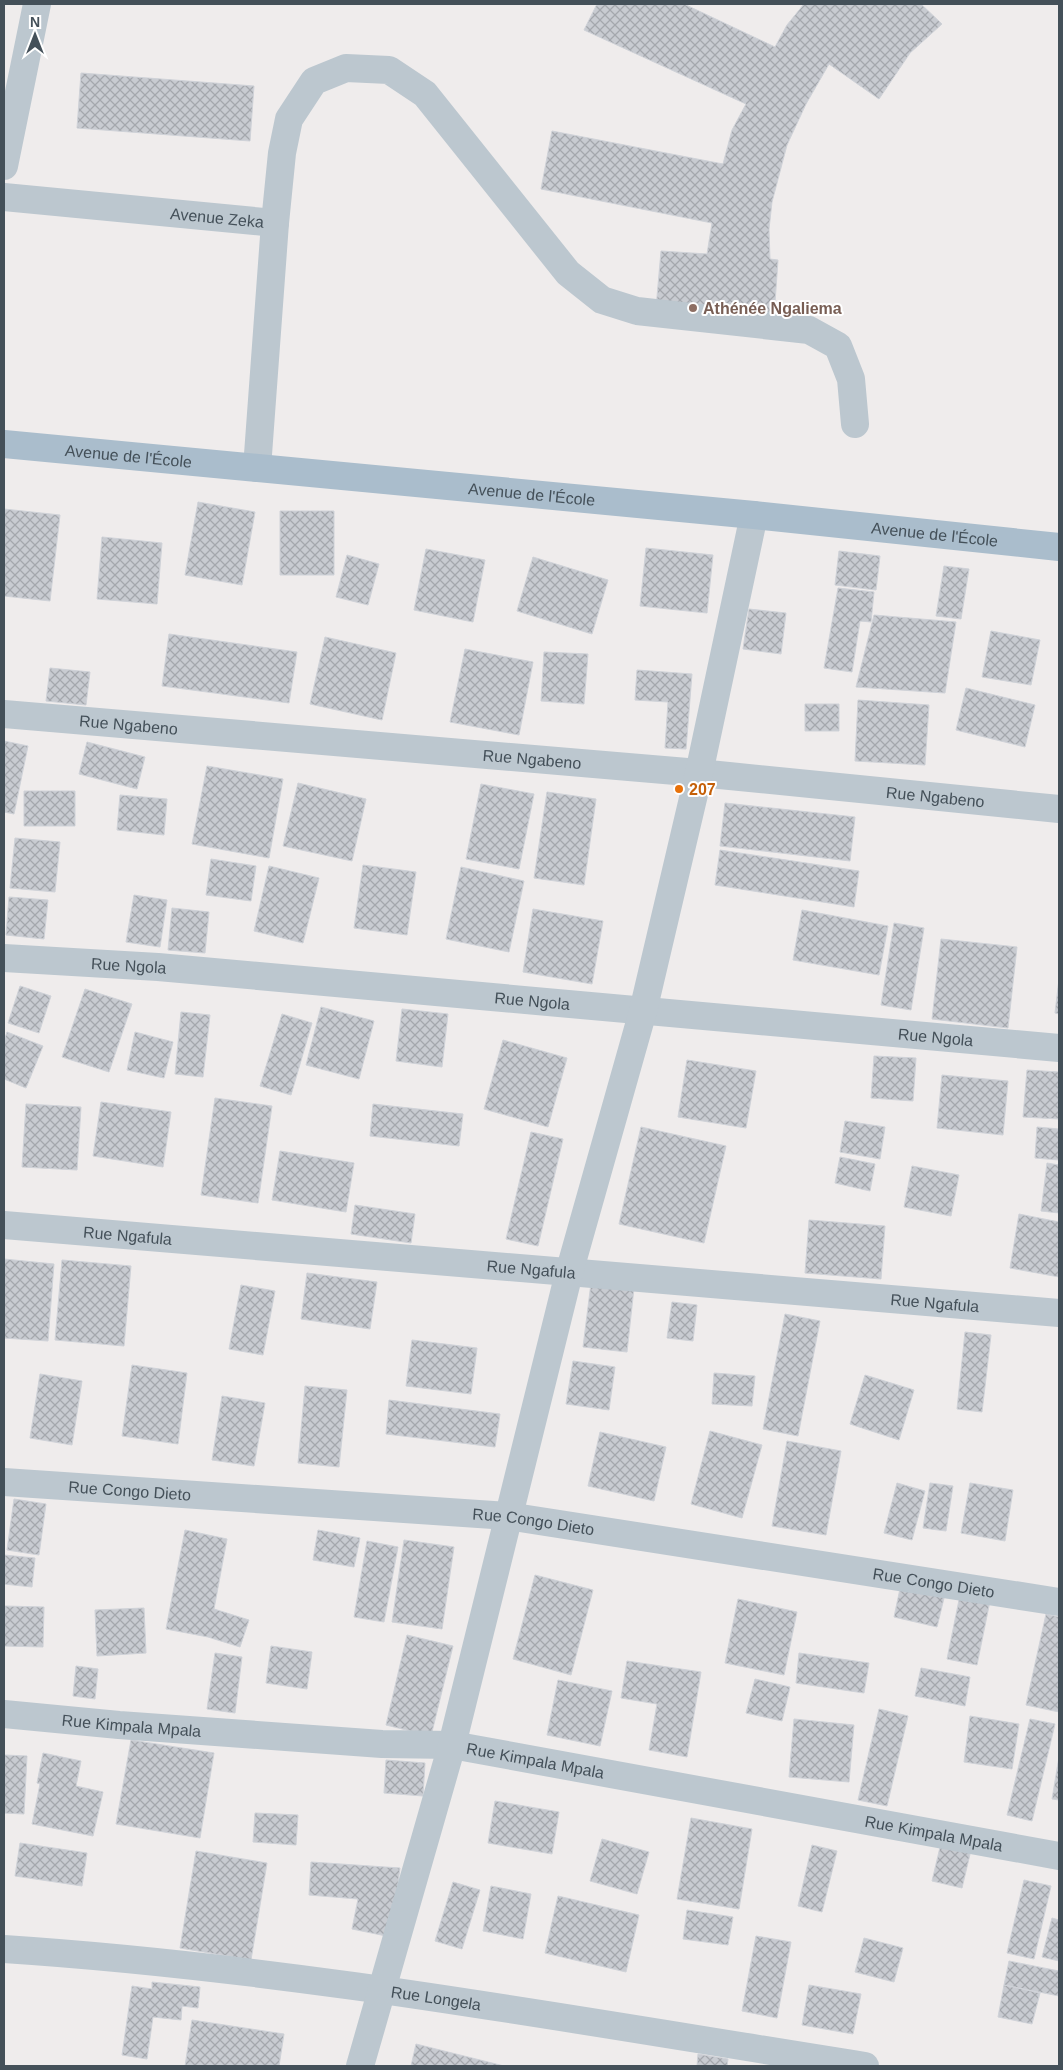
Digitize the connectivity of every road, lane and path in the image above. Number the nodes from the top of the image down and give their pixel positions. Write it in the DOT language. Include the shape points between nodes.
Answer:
graph roads {
  1 [pos="37,4"];
  2 [pos="4,166"];
  3 [pos="4,198"];
  4 [pos="275,224"];
  5 [pos="855,424"];
  6 [pos="4,444"];
  7 [pos="257,468"];
  8 [pos="754,515"];
  9 [pos="1059,547"];
  10 [pos="4,714"];
  11 [pos="700,773"];
  12 [pos="1059,809"];
  13 [pos="4,958"];
  14 [pos="643,1010"];
  15 [pos="1059,1048"];
  16 [pos="4,1225"];
  17 [pos="569,1273"];
  18 [pos="1059,1313"];
  19 [pos="4,1482"];
  20 [pos="508,1516"];
  21 [pos="1059,1602"];
  22 [pos="4,1714"];
  23 [pos="452,1745"];
  24 [pos="1059,1856"];
  25 [pos="4,1949"];
  26 [pos="382,1989"];
  27 [pos="360,2066"];
  28 [pos="865,2066"];
  1 -- 2 [label="street"];
  3 -- 4 [label="street, Avenue Zeka"];
  4 -- 5 [label="street" via="289,118 314,81 346,68 389,70 425,94 568,273 602,300 637,311 809,330 838,346 851,379"];
  4 -- 7 [label="street, Avenue Zeka"];
  6 -- 7 [label="main road, Avenue de l'École"];
  7 -- 8 [label="main road, Avenue de l'École"];
  8 -- 9 [label="main road, Avenue de l'École"];
  8 -- 11 [label="street"];
  10 -- 11 [label="street, Rue Ngabeno"];
  11 -- 12 [label="street, Rue Ngabeno"];
  11 -- 14 [label="street"];
  13 -- 14 [label="street, Rue Ngola" via="158,967"];
  14 -- 15 [label="street, Rue Ngola"];
  14 -- 17 [label="street"];
  16 -- 17 [label="street, Rue Ngafula"];
  17 -- 18 [label="street, Rue Ngafula"];
  17 -- 20 [label="street"];
  19 -- 20 [label="street, Rue Congo Dieto"];
  20 -- 21 [label="street, Rue Congo Dieto"];
  20 -- 23 [label="street"];
  22 -- 23 [label="street, Rue Kimpala Mpala" via="363,1742"];
  23 -- 24 [label="street, Rue Kimpala Mpala"];
  23 -- 26 [label="street"];
  25 -- 26 [label="street, Rue Longela" via="82,1954"];
  26 -- 27 [label="street"];
  26 -- 28 [label="street, Rue Longela"];
}
